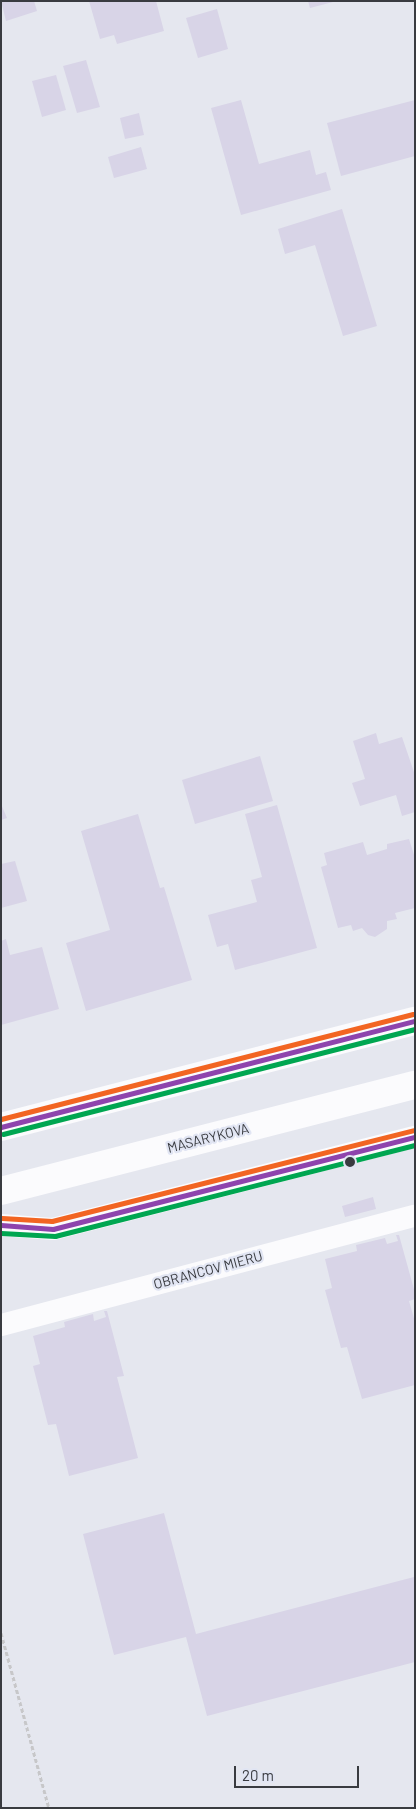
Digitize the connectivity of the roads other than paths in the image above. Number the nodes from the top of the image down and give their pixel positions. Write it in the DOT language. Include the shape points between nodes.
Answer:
graph roads {
  1 [pos="415,1021"];
  2 [pos="415,1085"];
  3 [pos="1,1127"];
  4 [pos="415,1137"];
  5 [pos="1,1191"];
  6 [pos="415,1216"];
  7 [pos="1,1225"];
  8 [pos="1,1325"];
  1 -- 3 [label="main road"];
  2 -- 5 [label="main road, MASARYKOVA"];
  4 -- 7 [label="lane" via="53,1229"];
  6 -- 8 [label="lane, OBRANCOV MIERU"];
}
